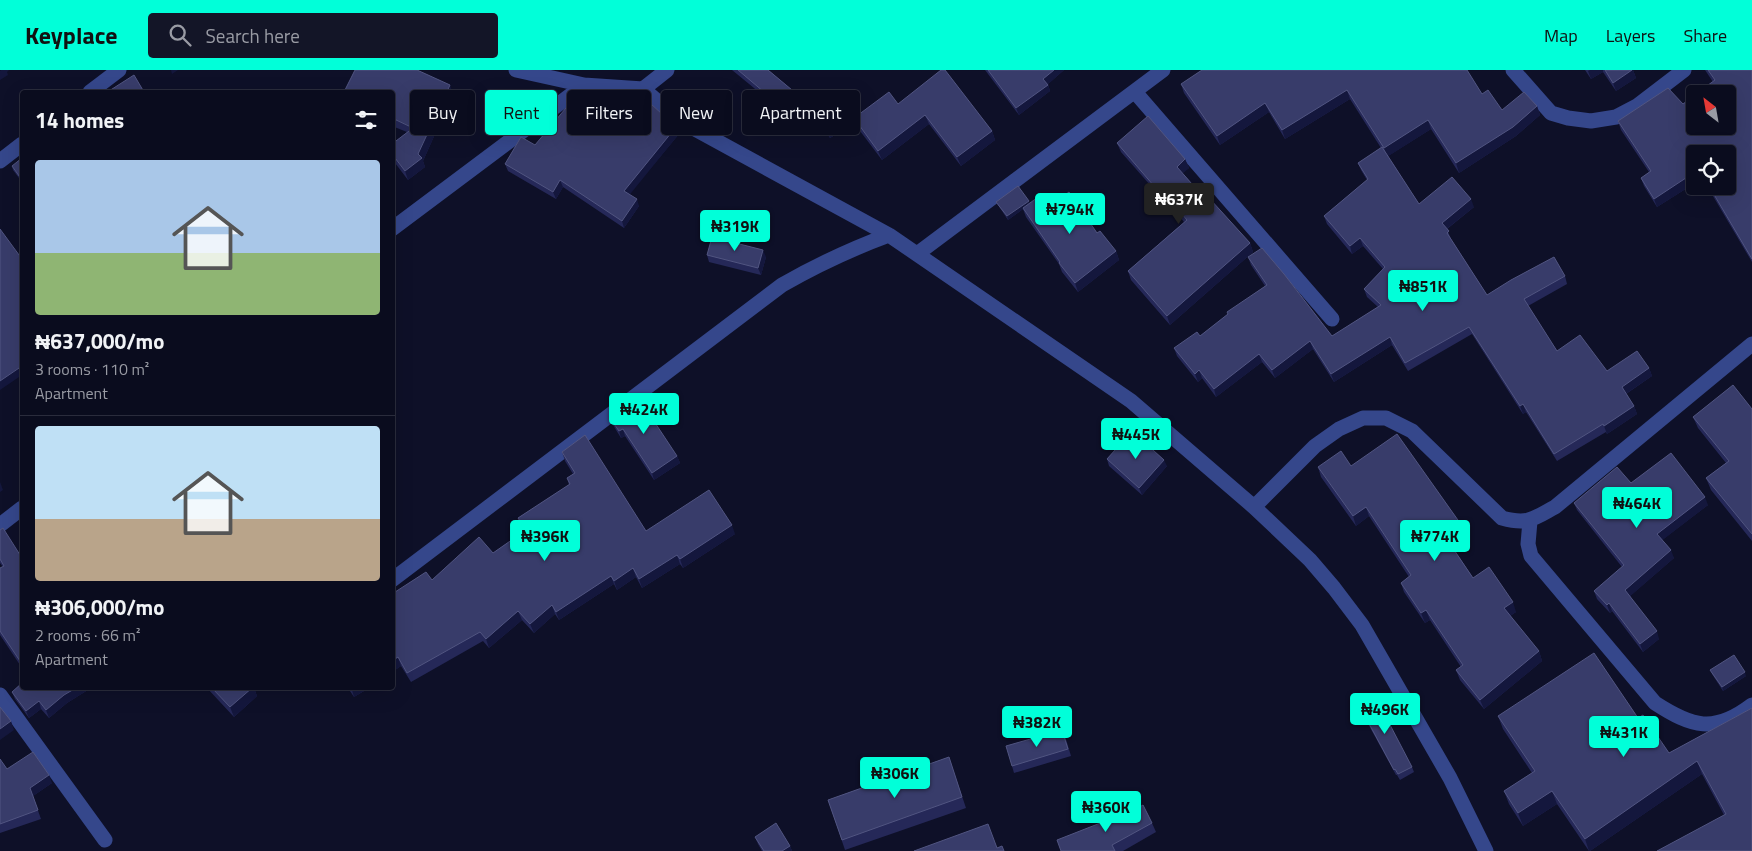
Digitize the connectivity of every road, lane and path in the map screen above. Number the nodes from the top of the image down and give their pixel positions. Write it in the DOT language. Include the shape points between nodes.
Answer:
graph roads {
  1 [pos="119,70"];
  2 [pos="516,70"];
  3 [pos="667,70"];
  4 [pos="1163,70"];
  5 [pos="1513,70"];
  6 [pos="1684,70"];
  7 [pos="584,85"];
  8 [pos="643,88"];
  9 [pos="93,90"];
  10 [pos="1135,92"];
  11 [pos="20,146"];
  12 [pos="0,161"];
  13 [pos="395,227"];
  14 [pos="889,235"];
  15 [pos="917,254"];
  16 [pos="1332,319"];
  17 [pos="1752,344"];
  18 [pos="1254,507"];
  19 [pos="20,510"];
  20 [pos="1530,521"];
  21 [pos="0,525"];
  22 [pos="395,578"];
  23 [pos="0,695"];
  24 [pos="1752,705"];
  25 [pos="105,840"];
  26 [pos="1486,851"];
  1 -- 9 [label="street"];
  2 -- 7 [label="street"];
  3 -- 8 [label="street"];
  4 -- 10 [label="street"];
  5 -- 6 [label="street" via="1551,113 1590,121 1616,117"];
  7 -- 8 [label="street"];
  7 -- 13 [label="street"];
  8 -- 14 [label="street" via="682,122"];
  10 -- 15 [label="street"];
  10 -- 16 [label="street"];
  11 -- 12 [label="street"];
  14 -- 15 [label="street"];
  14 -- 22 [label="street" via="843,252 782,285"];
  15 -- 18 [label="street" via="1131,402"];
  17 -- 20 [label="street" via="1556,507"];
  18 -- 20 [label="street" via="1315,446 1339,429 1363,418 1386,418 1412,431 1502,518 1515,522"];
  18 -- 26 [label="street" via="1310,560 1362,625 1450,778"];
  19 -- 21 [label="street"];
  20 -- 24 [label="street" via="1528,544 1538,566 1655,703 1691,723 1714,724 1737,716"];
  23 -- 25 [label="street"];
}
